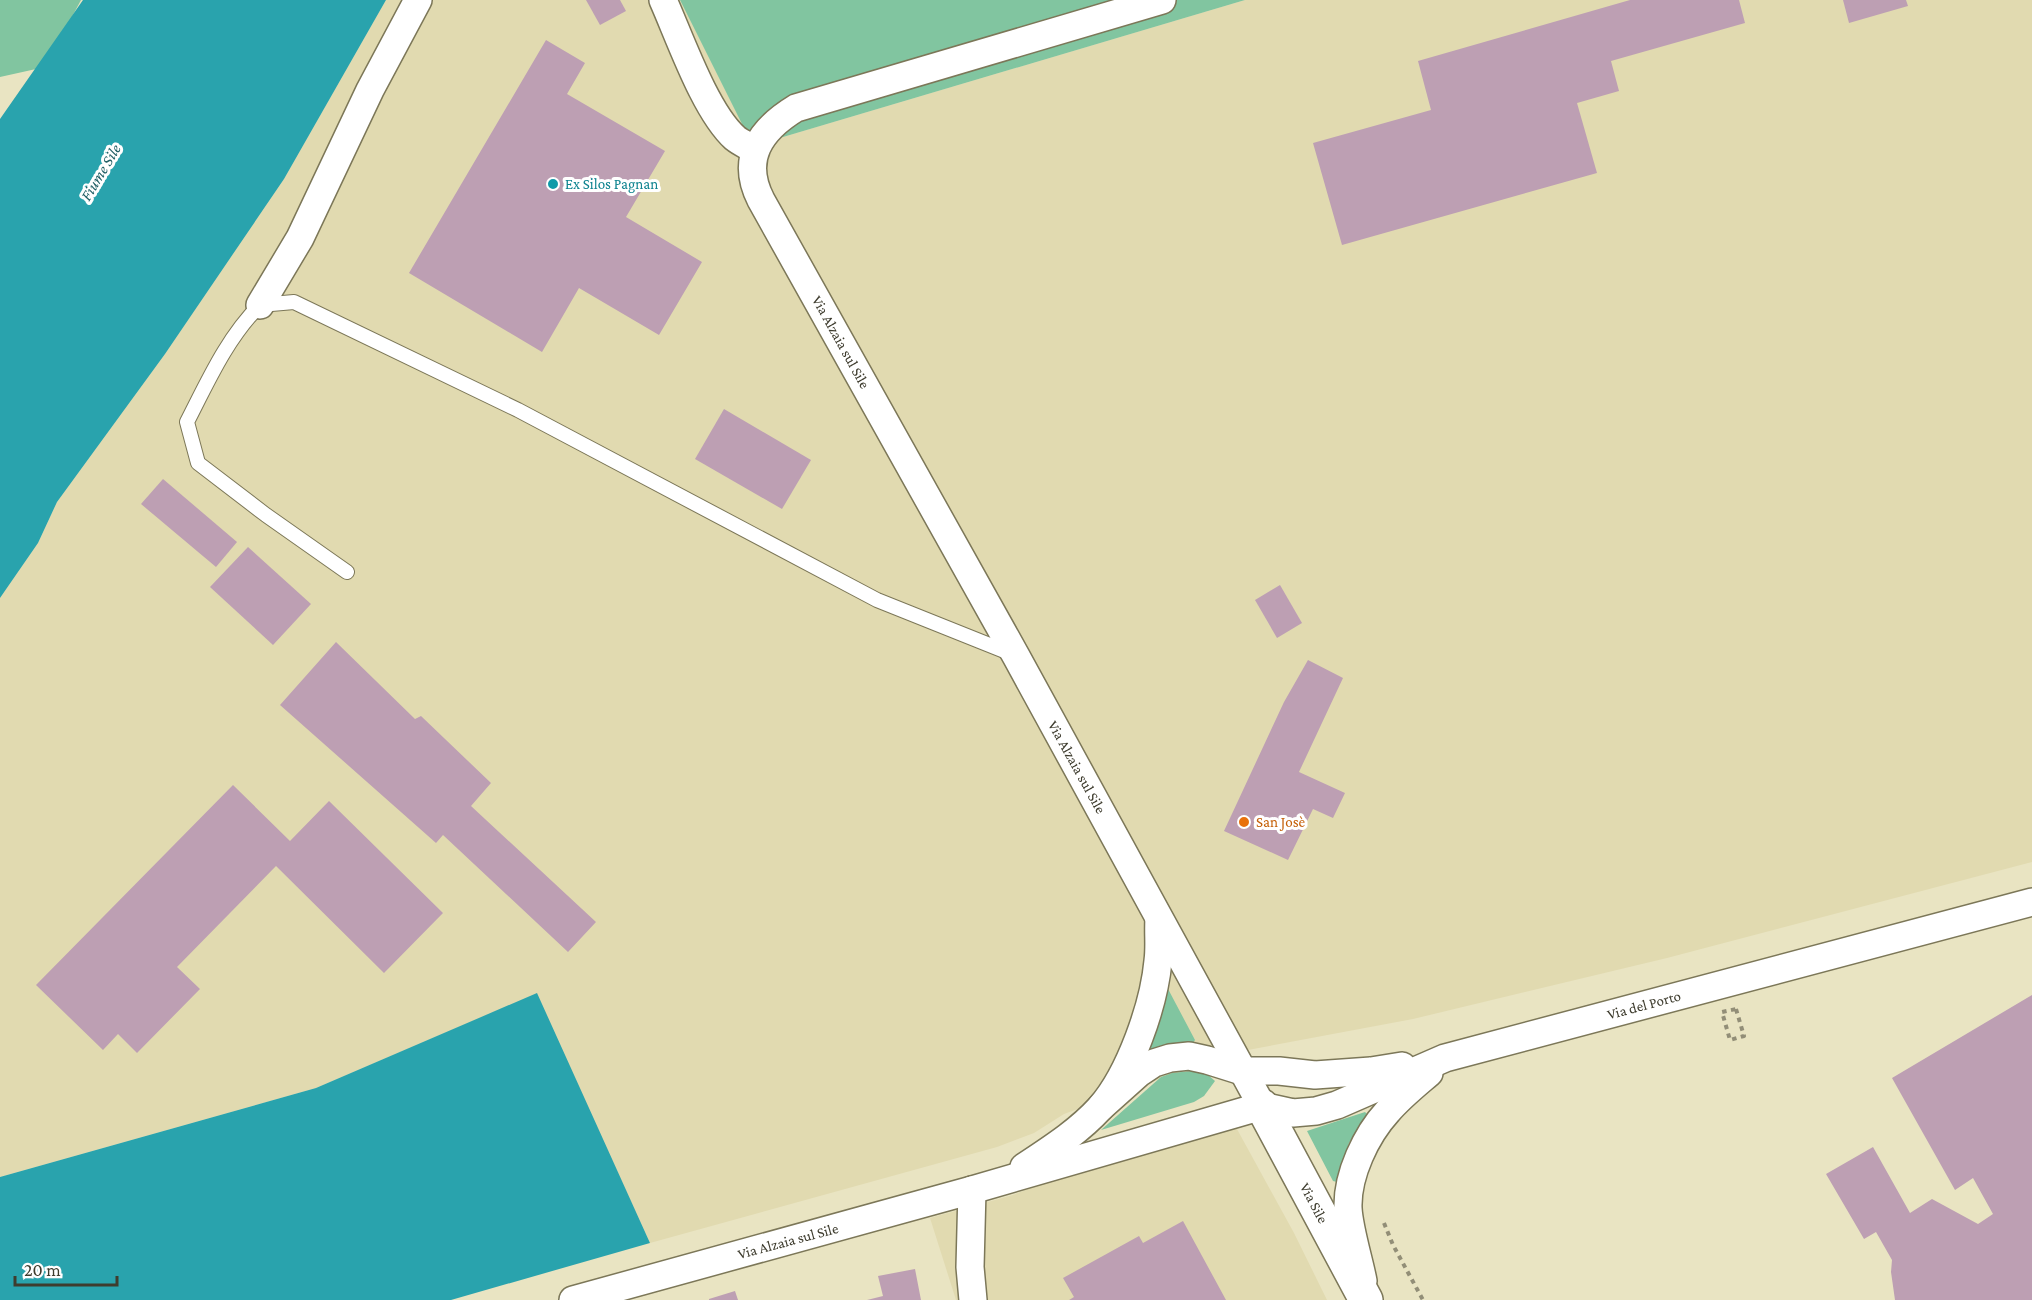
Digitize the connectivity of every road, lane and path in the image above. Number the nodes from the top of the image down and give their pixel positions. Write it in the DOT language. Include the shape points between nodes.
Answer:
graph roads {
  1 [pos="418,0"];
  2 [pos="663,0"];
  3 [pos="1162,0"];
  4 [pos="755,150"];
  5 [pos="260,305"];
  6 [pos="347,572"];
  7 [pos="1016,656"];
  8 [pos="2032,902"];
  9 [pos="1159,917"];
  10 [pos="1743,1036"];
  11 [pos="1445,1058"];
  12 [pos="1242,1071"];
  13 [pos="1101,1107"];
  14 [pos="1262,1107"];
  15 [pos="1004,1181"];
  16 [pos="972,1190"];
  17 [pos="1382,1218"];
  18 [pos="573,1300"];
  19 [pos="973,1300"];
  20 [pos="1367,1300"];
  21 [pos="1423,1300"];
  1 -- 5 [label="street" via="300,237"];
  2 -- 4 [label="street" via="713,108 736,139"];
  3 -- 4 [label="street" via="802,106 772,126"];
  4 -- 7 [label="street, Via Alzaia sul Sile" via="751,168 755,188"];
  5 -- 6 [label="lane" via="243,322 223,353 187,422 198,463"];
  5 -- 7 [label="lane" via="294,302 518,410 877,600"];
  7 -- 9 [label="street, Via Alzaia sul Sile"];
  8 -- 11 [label="street, Via del Porto"];
  9 -- 12 [label="street, Via Alzaia sul Sile"];
  9 -- 13 [label="street, Via Alzaia sul Sile" via="1158,960 1139,1038"];
  10 -- 10 [label="path" via="1730,1040 1722,1012 1736,1009"];
  11 -- 12 [label="street" via="1337,1075"];
  11 -- 14 [label="street, Via del Porto" via="1316,1111 1293,1113"];
  11 -- 20 [label="street" via="1387,1112 1369,1137 1356,1166 1348,1210"];
  12 -- 13 [label="street" via="1189,1056 1170,1058 1139,1073"];
  12 -- 14 [label="street, Via Alzaia sul Sile"];
  13 -- 15 [label="street, Via Alzaia sul Sile" via="1073,1134"];
  14 -- 15 [label="street, Via Alzaia sul Sile"];
  14 -- 20 [label="street, Via Sile"];
  15 -- 16 [label="street, Via Alzaia sul Sile"];
  16 -- 18 [label="street, Via Alzaia sul Sile"];
  16 -- 19 [label="street"];
  17 -- 21 [label="path"];
}
